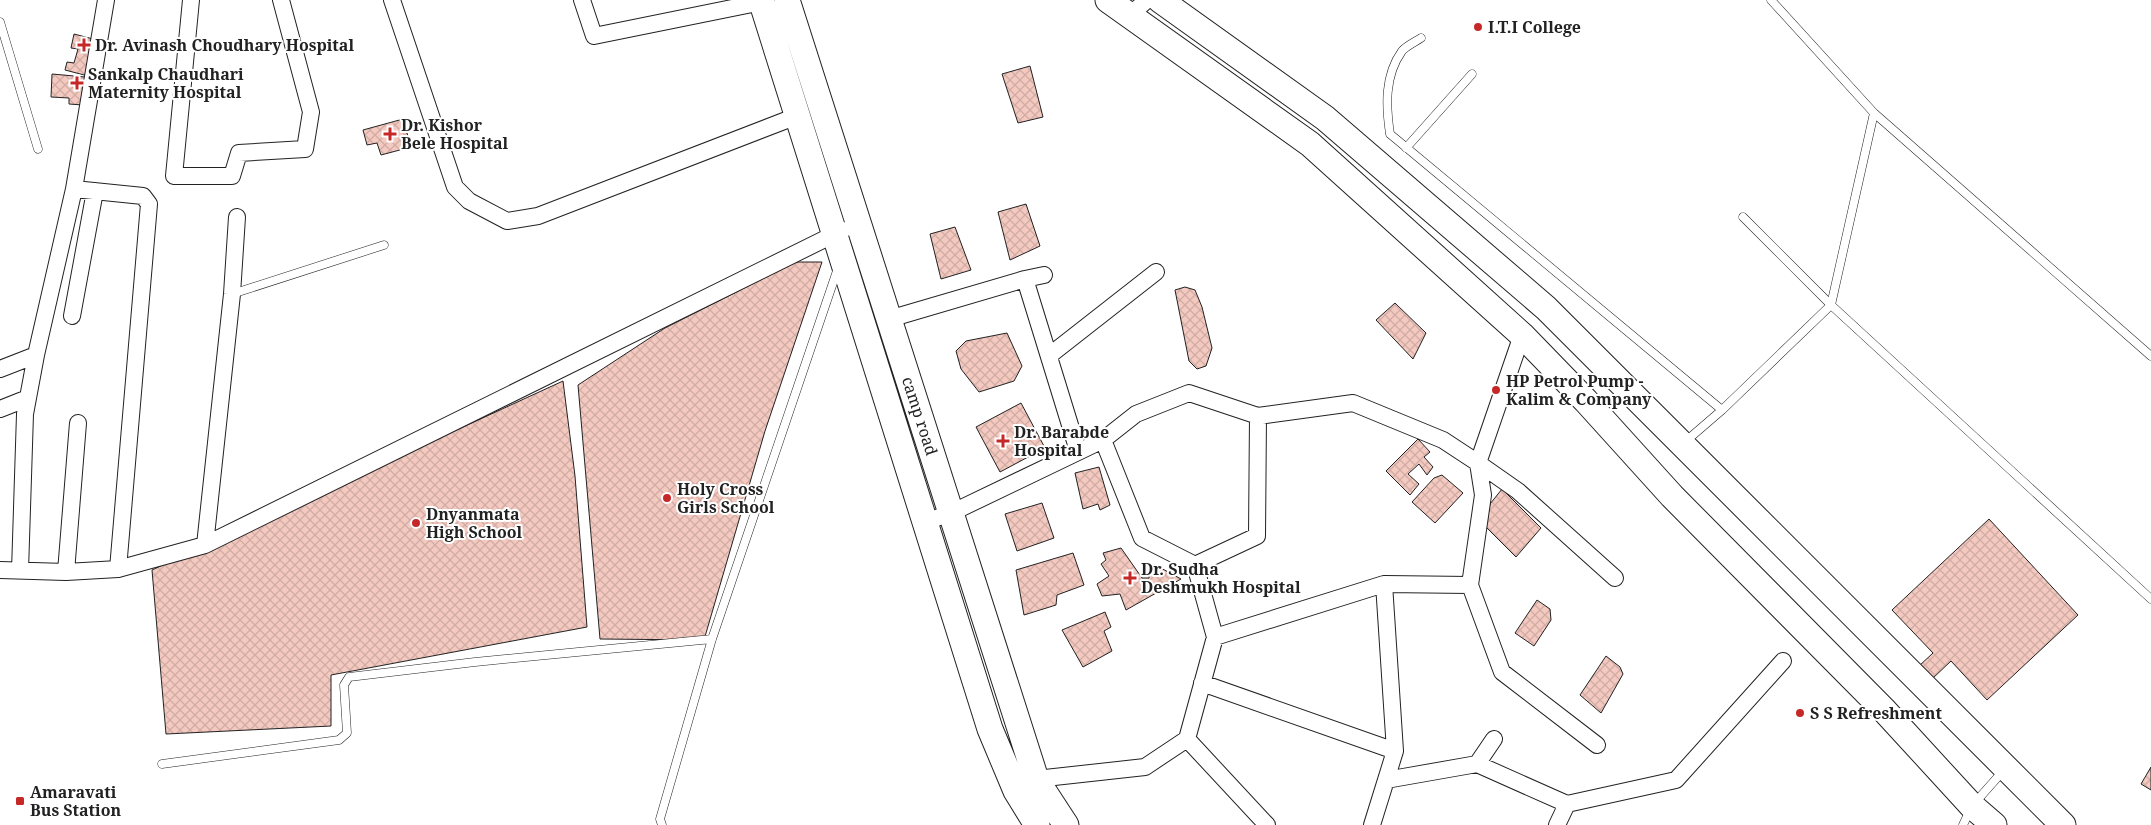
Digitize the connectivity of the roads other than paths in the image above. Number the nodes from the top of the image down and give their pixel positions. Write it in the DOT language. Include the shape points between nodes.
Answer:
graph roads {
  1 [pos="106,0"];
  2 [pos="191,0"];
  3 [pos="281,0"];
  4 [pos="392,0"];
  5 [pos="582,0"];
  6 [pos="787,0"];
  7 [pos="1108,0"];
  8 [pos="1160,0"];
  9 [pos="1771,0"];
  10 [pos="761,1"];
  11 [pos="1138,8"];
  12 [pos="0,22"];
  13 [pos="1421,38"];
  14 [pos="1472,74"];
  15 [pos="1874,113"];
  16 [pos="798,116"];
  17 [pos="1406,148"];
  18 [pos="38,149"];
  19 [pos="74,189"];
  20 [pos="94,191"];
  21 [pos="237,217"];
  22 [pos="1743,217"];
  23 [pos="834,233"];
  24 [pos="861,235"];
  25 [pos="384,245"];
  26 [pos="841,257"];
  27 [pos="1156,272"];
  28 [pos="1044,275"];
  29 [pos="1025,279"];
  30 [pos="232,294"];
  31 [pos="1831,305"];
  32 [pos="1546,308"];
  33 [pos="72,316"];
  34 [pos="889,319"];
  35 [pos="1522,335"];
  36 [pos="36,355"];
  37 [pos="1050,355"];
  38 [pos="2151,356"];
  39 [pos="0,369"];
  40 [pos="1613,375"];
  41 [pos="28,398"];
  42 [pos="1586,401"];
  43 [pos="0,409"];
  44 [pos="1722,410"];
  45 [pos="1258,416"];
  46 [pos="78,423"];
  47 [pos="1103,440"];
  48 [pos="1682,444"];
  49 [pos="1078,451"];
  50 [pos="1478,463"];
  51 [pos="951,513"];
  52 [pos="925,522"];
  53 [pos="205,545"];
  54 [pos="1195,566"];
  55 [pos="118,569"];
  56 [pos="0,570"];
  57 [pos="20,571"];
  58 [pos="66,572"];
  59 [pos="1615,578"];
  60 [pos="1384,584"];
  61 [pos="1470,585"];
  62 [pos="2151,599"];
  63 [pos="1215,637"];
  64 [pos="712,639"];
  65 [pos="1784,661"];
  66 [pos="1202,682"];
  67 [pos="1187,739"];
  68 [pos="1494,739"];
  69 [pos="1597,745"];
  70 [pos="1395,751"];
  71 [pos="162,764"];
  72 [pos="1477,764"];
  73 [pos="2006,769"];
  74 [pos="1036,779"];
  75 [pos="1386,780"];
  76 [pos="1567,804"];
  77 [pos="1968,816"];
  78 [pos="662,825"];
  79 [pos="1037,825"];
  80 [pos="1066,825"];
  81 [pos="1267,825"];
  82 [pos="1372,825"];
  83 [pos="1557,825"];
  84 [pos="1994,825"];
  85 [pos="2063,825"];
  1 -- 19 [label="street"];
  2 -- 3 [label="street" via="174,176 232,176 238,154 305,149 311,112"];
  4 -- 16 [label="street" via="455,187 469,201 506,220 538,216"];
  5 -- 10 [label="street" via="594,36"];
  6 -- 24 [label="main road, camp road"];
  7 -- 11 [label="main road"];
  8 -- 32 [label="main road" via="1325,118"];
  9 -- 15 [label="lane"];
  10 -- 16 [label="main road, camp road"];
  11 -- 35 [label="main road" via="1310,144"];
  12 -- 18 [label="lane"];
  13 -- 17 [label="lane" via="1402,50 1392,72 1386,101 1390,134"];
  14 -- 17 [label="lane"];
  15 -- 31 [label="lane"];
  15 -- 38 [label="lane"];
  16 -- 23 [label="main road, camp road"];
  17 -- 44 [label="lane"];
  19 -- 20 [label="street"];
  19 -- 36 [label="street"];
  20 -- 33 [label="street"];
  20 -- 55 [label="street" via="143,196 149,204"];
  21 -- 30 [label="street"];
  22 -- 31 [label="lane"];
  23 -- 24 [label="street"];
  23 -- 26 [label="main road, camp road"];
  23 -- 53 [label="street"];
  24 -- 26 [label="street"];
  24 -- 34 [label="main road, camp road"];
  25 -- 30 [label="lane"];
  26 -- 52 [label="main road, camp road"];
  26 -- 64 [label="lane"];
  27 -- 37 [label="street"];
  28 -- 29 [label="street"];
  29 -- 34 [label="street"];
  29 -- 37 [label="street"];
  30 -- 53 [label="street"];
  31 -- 44 [label="lane"];
  31 -- 62 [label="lane"];
  32 -- 35 [label="main road"];
  32 -- 40 [label="main road"];
  34 -- 51 [label="main road, camp road"];
  35 -- 42 [label="main road"];
  35 -- 50 [label="street"];
  36 -- 39 [label="street"];
  36 -- 41 [label="street"];
  37 -- 49 [label="street"];
  40 -- 42 [label="main road"];
  40 -- 48 [label="main road"];
  41 -- 43 [label="street"];
  41 -- 57 [label="street"];
  42 -- 77 [label="main road" via="1672,496 1883,709"];
  44 -- 48 [label="lane"];
  45 -- 47 [label="street" via="1189,394 1136,414"];
  45 -- 50 [label="street" via="1352,403 1443,440"];
  45 -- 54 [label="street" via="1257,536"];
  46 -- 58 [label="street"];
  47 -- 49 [label="street"];
  47 -- 54 [label="street" via="1142,538"];
  48 -- 73 [label="main road"];
  49 -- 51 [label="street"];
  50 -- 59 [label="street" via="1518,491"];
  50 -- 61 [label="street" via="1483,495"];
  51 -- 52 [label="street"];
  51 -- 74 [label="main road, camp road"];
  52 -- 79 [label="main road, camp road" via="990,729 1016,791"];
  53 -- 55 [label="street"];
  54 -- 63 [label="street"];
  55 -- 58 [label="street"];
  56 -- 57 [label="street"];
  57 -- 58 [label="street"];
  60 -- 61 [label="street"];
  60 -- 63 [label="street"];
  60 -- 70 [label="street"];
  61 -- 69 [label="street" via="1502,672"];
  63 -- 66 [label="street"];
  64 -- 71 [label="lane" via="349,677 344,685 347,733 339,740"];
  64 -- 78 [label="lane" via="660,819"];
  65 -- 76 [label="street" via="1676,780"];
  66 -- 67 [label="street"];
  66 -- 70 [label="street"];
  67 -- 74 [label="street" via="1145,767"];
  67 -- 81 [label="street"];
  68 -- 72 [label="street"];
  70 -- 75 [label="street"];
  72 -- 75 [label="street"];
  72 -- 76 [label="street"];
  73 -- 77 [label="lane"];
  73 -- 85 [label="main road"];
  74 -- 80 [label="main road, camp road"];
  75 -- 82 [label="street"];
  76 -- 83 [label="street"];
  77 -- 84 [label="main road"];
}
